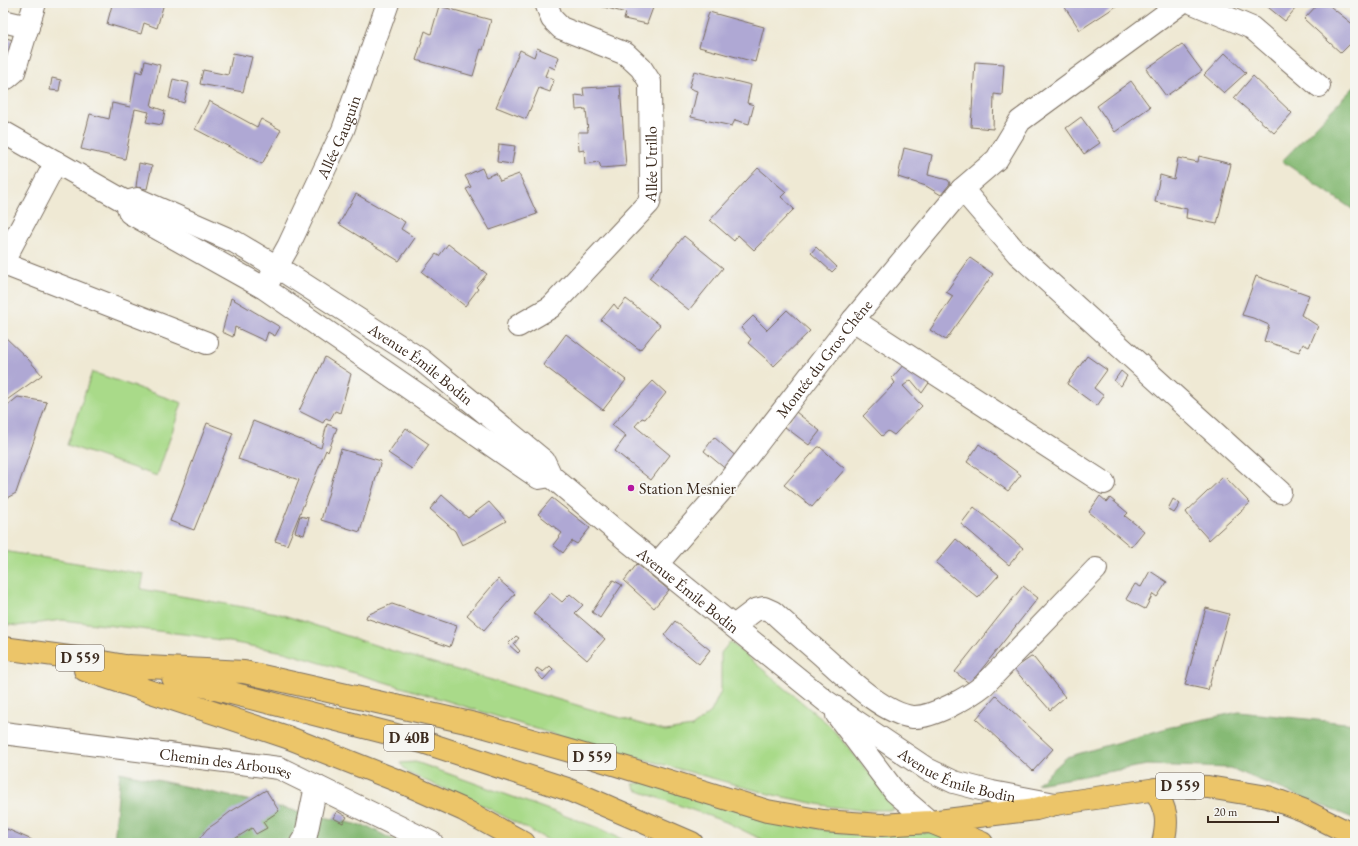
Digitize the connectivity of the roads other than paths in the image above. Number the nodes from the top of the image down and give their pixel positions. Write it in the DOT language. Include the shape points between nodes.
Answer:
graph roads {
  1 [pos="35,3"];
  2 [pos="388,3"];
  3 [pos="546,3"];
  4 [pos="1181,3"];
  5 [pos="1193,3"];
  6 [pos="3,21"];
  7 [pos="28,27"];
  8 [pos="3,78"];
  9 [pos="1319,86"];
  10 [pos="3,132"];
  11 [pos="56,162"];
  12 [pos="962,189"];
  13 [pos="126,202"];
  14 [pos="277,267"];
  15 [pos="264,288"];
  16 [pos="853,320"];
  17 [pos="518,326"];
  18 [pos="207,343"];
  19 [pos="551,476"];
  20 [pos="1104,483"];
  21 [pos="1280,492"];
  22 [pos="657,564"];
  23 [pos="1096,569"];
  24 [pos="734,626"];
  25 [pos="3,648"];
  26 [pos="33,652"];
  27 [pos="128,666"];
  28 [pos="827,702"];
  29 [pos="3,733"];
  30 [pos="316,786"];
  31 [pos="1155,789"];
  32 [pos="1056,804"];
  33 [pos="930,822"];
  34 [pos="1355,836"];
  35 [pos="300,843"];
  36 [pos="432,843"];
  37 [pos="524,843"];
  38 [pos="692,843"];
  39 [pos="982,843"];
  40 [pos="1163,843"];
  1 -- 7 [label="street"];
  2 -- 14 [label="street, Allée Gauguin" via="343,130"];
  3 -- 17 [label="street, Allée Utrillo" via="552,19 561,28 626,54 641,68 650,82 651,191 649,203 551,308"];
  4 -- 12 [label="street, Montée du Gros Chêne" via="1020,121 997,159"];
  5 -- 9 [label="street" via="1252,28"];
  6 -- 7 [label="street"];
  7 -- 8 [label="street" via="14,72"];
  10 -- 11 [label="street, Avenue Émile Bodin"];
  11 -- 13 [label="street, Avenue Émile Bodin"];
  11 -- 18 [label="street" via="4,264"];
  12 -- 16 [label="street, Montée du Gros Chêne"];
  12 -- 21 [label="street" via="1018,253"];
  13 -- 14 [label="street, Avenue Émile Bodin" via="137,199 145,202 235,242"];
  13 -- 15 [label="street, Avenue Émile Bodin" via="130,213"];
  14 -- 15 [label="street"];
  14 -- 19 [label="street, Avenue Émile Bodin" via="420,359 544,461"];
  15 -- 19 [label="street, Avenue Émile Bodin" via="539,478"];
  16 -- 20 [label="street"];
  16 -- 22 [label="street, Montée du Gros Chêne" via="720,492"];
  19 -- 22 [label="street, Avenue Émile Bodin"];
  22 -- 24 [label="street, Avenue Émile Bodin"];
  23 -- 24 [label="street" via="984,685 974,693 931,714 914,717 896,713 862,691 773,612 764,608 754,610"];
  24 -- 28 [label="street, Avenue Émile Bodin"];
  25 -- 26 [label="main road, D 559"];
  26 -- 27 [label="main road, D 559"];
  26 -- 37 [label="main road, D 559" via="287,737 406,784 464,810"];
  27 -- 33 [label="main road, D 559" via="244,672 467,722 767,811 823,821 881,825"];
  27 -- 38 [label="main road, D 40B" via="423,742 567,789"];
  28 -- 32 [label="street, Avenue Émile Bodin" via="927,769 954,782"];
  28 -- 33 [label="street, Avenue Émile Bodin" via="895,792"];
  29 -- 30 [label="street, Chemin des Arbouses" via="279,768"];
  30 -- 35 [label="street" via="306,835"];
  30 -- 36 [label="street, Chemin des Arbouses"];
  31 -- 32 [label="main road, D 559"];
  31 -- 34 [label="main road, D 559" via="1177,786 1208,787 1268,797 1303,810"];
  31 -- 40 [label="main road, D 559" via="1164,806 1166,834"];
  32 -- 33 [label="main road, D 559"];
  33 -- 39 [label="main road, D 559"];
}
